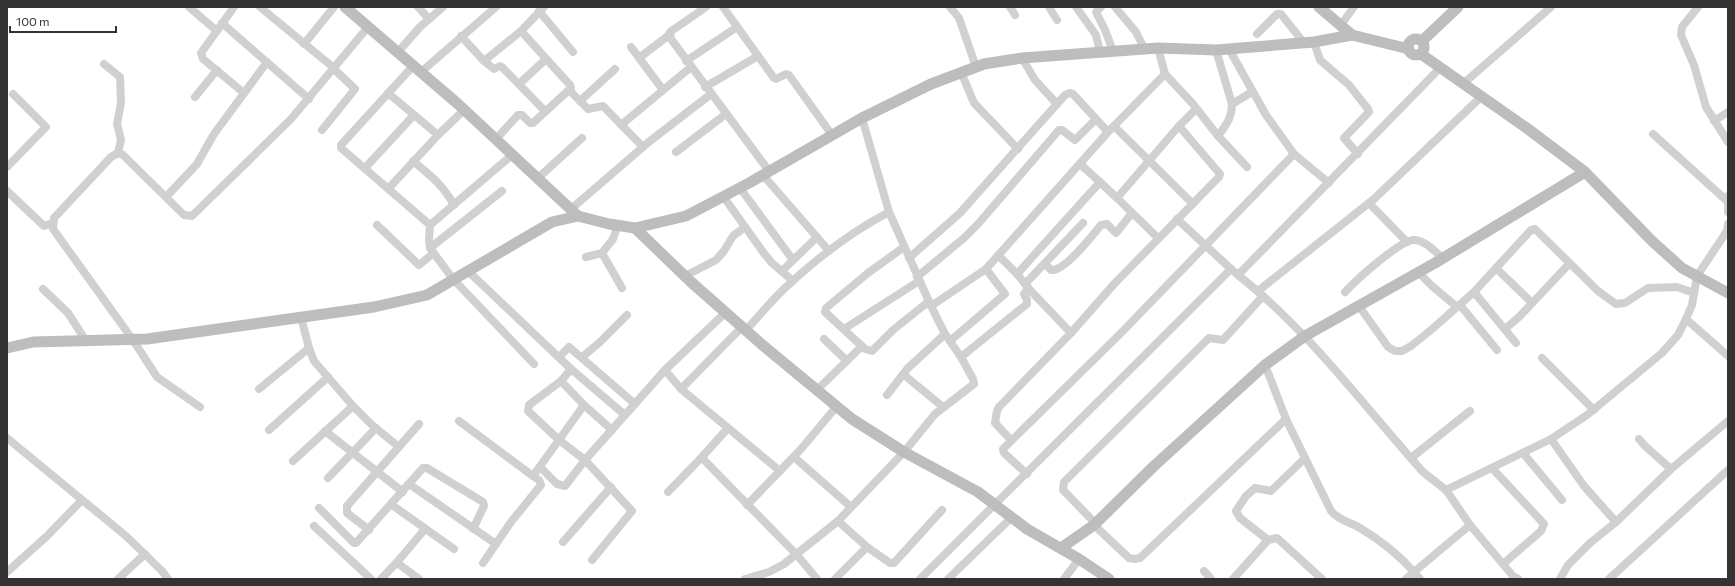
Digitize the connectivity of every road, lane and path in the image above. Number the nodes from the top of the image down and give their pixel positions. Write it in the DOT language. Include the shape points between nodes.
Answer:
graph roads {
  1 [pos="189,7"];
  2 [pos="234,7"];
  3 [pos="260,7"];
  4 [pos="334,7"];
  5 [pos="345,7"];
  6 [pos="418,7"];
  7 [pos="443,7"];
  8 [pos="496,7"];
  9 [pos="706,7"];
  10 [pos="723,7"];
  11 [pos="950,7"];
  12 [pos="1010,7"];
  13 [pos="1049,7"];
  14 [pos="1076,7"];
  15 [pos="1101,7"];
  16 [pos="1115,7"];
  17 [pos="1319,7"];
  18 [pos="1354,7"];
  19 [pos="1458,7"];
  20 [pos="1551,7"];
  21 [pos="1698,7"];
  22 [pos="541,9"];
  23 [pos="1015,15"];
  24 [pos="429,19"];
  25 [pos="1057,20"];
  26 [pos="222,23"];
  27 [pos="737,26"];
  28 [pos="1340,26"];
  29 [pos="368,27"];
  30 [pos="217,31"];
  31 [pos="520,31"];
  32 [pos="1257,34"];
  33 [pos="669,35"];
  34 [pos="1352,35"];
  35 [pos="461,36"];
  36 [pos="1422,41"];
  37 [pos="1309,42"];
  38 [pos="304,44"];
  39 [pos="630,47"];
  40 [pos="1158,48"];
  41 [pos="1229,49"];
  42 [pos="1409,49"];
  43 [pos="1145,50"];
  44 [pos="1216,50"];
  45 [pos="1113,51"];
  46 [pos="398,52"];
  47 [pos="573,52"];
  48 [pos="1100,52"];
  49 [pos="1421,54"];
  50 [pos="758,56"];
  51 [pos="546,58"];
  52 [pos="639,58"];
  53 [pos="1022,58"];
  54 [pos="484,60"];
  55 [pos="267,62"];
  56 [pos="104,64"];
  57 [pos="688,64"];
  58 [pos="976,67"];
  59 [pos="1441,67"];
  60 [pos="334,69"];
  61 [pos="417,69"];
  62 [pos="615,69"];
  63 [pos="217,70"];
  64 [pos="961,72"];
  65 [pos="1165,74"];
  66 [pos="1464,83"];
  67 [pos="519,84"];
  68 [pos="570,90"];
  69 [pos="663,90"];
  70 [pos="708,90"];
  71 [pos="1252,92"];
  72 [pos="244,93"];
  73 [pos="388,93"];
  74 [pos="13,94"];
  75 [pos="1482,96"];
  76 [pos="195,97"];
  77 [pos="309,99"];
  78 [pos="580,101"];
  79 [pos="1057,104"];
  80 [pos="1232,104"];
  81 [pos="1196,109"];
  82 [pos="464,110"];
  83 [pos="546,111"];
  84 [pos="1728,112"];
  85 [pos="726,114"];
  86 [pos="414,115"];
  87 [pos="862,118"];
  88 [pos="1096,119"];
  89 [pos="1714,121"];
  90 [pos="621,125"];
  91 [pos="1179,126"];
  92 [pos="1111,129"];
  93 [pos="322,130"];
  94 [pos="1653,134"];
  95 [pos="438,135"];
  96 [pos="832,135"];
  97 [pos="1218,136"];
  98 [pos="582,138"];
  99 [pos="496,140"];
  100 [pos="1728,142"];
  101 [pos="643,147"];
  102 [pos="1018,148"];
  103 [pos="676,152"];
  104 [pos="118,153"];
  105 [pos="1294,154"];
  106 [pos="1358,154"];
  107 [pos="512,155"];
  108 [pos="1149,160"];
  109 [pos="413,161"];
  110 [pos="1080,164"];
  111 [pos="7,167"];
  112 [pos="1247,167"];
  113 [pos="365,168"];
  114 [pos="1585,172"];
  115 [pos="766,173"];
  116 [pos="538,178"];
  117 [pos="1100,182"];
  118 [pos="1329,183"];
  119 [pos="389,188"];
  120 [pos="740,188"];
  121 [pos="7,191"];
  122 [pos="502,191"];
  123 [pos="723,196"];
  124 [pos="166,197"];
  125 [pos="1117,198"];
  126 [pos="1727,198"];
  127 [pos="1369,203"];
  128 [pos="1193,204"];
  129 [pos="454,205"];
  130 [pos="574,212"];
  131 [pos="889,212"];
  132 [pos="1728,212"];
  133 [pos="1132,213"];
  134 [pos="1178,219"];
  135 [pos="1083,222"];
  136 [pos="52,223"];
  137 [pos="1728,224"];
  138 [pos="377,225"];
  139 [pos="430,225"];
  140 [pos="618,225"];
  141 [pos="745,227"];
  142 [pos="635,228"];
  143 [pos="817,237"];
  144 [pos="1158,238"];
  145 [pos="1407,242"];
  146 [pos="1206,245"];
  147 [pos="904,247"];
  148 [pos="432,250"];
  149 [pos="829,252"];
  150 [pos="602,253"];
  151 [pos="998,255"];
  152 [pos="586,257"];
  153 [pos="909,258"];
  154 [pos="1443,258"];
  155 [pos="793,260"];
  156 [pos="1045,264"];
  157 [pos="1569,264"];
  158 [pos="1496,268"];
  159 [pos="986,269"];
  160 [pos="1231,269"];
  161 [pos="468,271"];
  162 [pos="782,271"];
  163 [pos="1418,272"];
  164 [pos="1017,274"];
  165 [pos="1238,275"];
  166 [pos="685,276"];
  167 [pos="1697,276"];
  168 [pos="453,279"];
  169 [pos="918,279"];
  170 [pos="794,281"];
  171 [pos="1026,286"];
  172 [pos="622,288"];
  173 [pos="43,289"];
  174 [pos="1345,292"];
  175 [pos="1474,292"];
  176 [pos="1261,293"];
  177 [pos="1694,293"];
  178 [pos="1728,293"];
  179 [pos="1531,302"];
  180 [pos="930,304"];
  181 [pos="1359,306"];
  182 [pos="1458,306"];
  183 [pos="726,312"];
  184 [pos="627,315"];
  185 [pos="301,317"];
  186 [pos="1686,319"];
  187 [pos="744,329"];
  188 [pos="844,329"];
  189 [pos="1505,329"];
  190 [pos="1071,333"];
  191 [pos="945,334"];
  192 [pos="1305,336"];
  193 [pos="824,339"];
  194 [pos="133,340"];
  195 [pos="86,341"];
  196 [pos="950,341"];
  197 [pos="1516,343"];
  198 [pos="862,346"];
  199 [pos="7,348"];
  200 [pos="309,348"];
  201 [pos="1497,350"];
  202 [pos="1728,356"];
  203 [pos="582,357"];
  204 [pos="961,357"];
  205 [pos="559,358"];
  206 [pos="1542,358"];
  207 [pos="847,361"];
  208 [pos="534,364"];
  209 [pos="1265,364"];
  210 [pos="571,369"];
  211 [pos="665,370"];
  212 [pos="903,374"];
  213 [pos="328,377"];
  214 [pos="561,381"];
  215 [pos="258,389"];
  216 [pos="681,389"];
  217 [pos="817,390"];
  218 [pos="887,394"];
  219 [pos="635,404"];
  220 [pos="200,406"];
  221 [pos="353,406"];
  222 [pos="584,406"];
  223 [pos="837,406"];
  224 [pos="943,407"];
  225 [pos="1594,410"];
  226 [pos="1470,411"];
  227 [pos="625,415"];
  228 [pos="1286,419"];
  229 [pos="459,421"];
  230 [pos="1728,421"];
  231 [pos="419,424"];
  232 [pos="376,428"];
  233 [pos="728,428"];
  234 [pos="269,430"];
  235 [pos="612,430"];
  236 [pos="325,431"];
  237 [pos="7,438"];
  238 [pos="1551,439"];
  239 [pos="1639,439"];
  240 [pos="559,440"];
  241 [pos="1011,440"];
  242 [pos="399,447"];
  243 [pos="904,452"];
  244 [pos="1524,452"];
  245 [pos="353,453"];
  246 [pos="702,456"];
  247 [pos="794,456"];
  248 [pos="1412,458"];
  249 [pos="1304,459"];
  250 [pos="585,460"];
  251 [pos="293,461"];
  252 [pos="540,467"];
  253 [pos="1492,468"];
  254 [pos="1672,469"];
  255 [pos="1728,470"];
  256 [pos="780,471"];
  257 [pos="378,473"];
  258 [pos="1027,474"];
  259 [pos="533,476"];
  260 [pos="328,478"];
  261 [pos="409,484"];
  262 [pos="611,487"];
  263 [pos="1446,490"];
  264 [pos="403,492"];
  265 [pos="668,492"];
  266 [pos="82,500"];
  267 [pos="1562,500"];
  268 [pos="747,504"];
  269 [pos="392,505"];
  270 [pos="995,505"];
  271 [pos="851,507"];
  272 [pos="319,508"];
  273 [pos="942,510"];
  274 [pos="1012,518"];
  275 [pos="838,521"];
  276 [pos="1616,522"];
  277 [pos="1094,524"];
  278 [pos="1470,525"];
  279 [pos="314,526"];
  280 [pos="426,529"];
  281 [pos="473,529"];
  282 [pos="369,530"];
  283 [pos="1268,540"];
  284 [pos="563,542"];
  285 [pos="496,544"];
  286 [pos="867,547"];
  287 [pos="454,548"];
  288 [pos="1060,548"];
  289 [pos="145,554"];
  290 [pos="797,555"];
  291 [pos="1079,559"];
  292 [pos="592,560"];
  293 [pos="398,561"];
  294 [pos="483,563"];
  295 [pos="1503,564"];
  296 [pos="1204,571"];
  297 [pos="7,572"];
  298 [pos="1414,572"];
  299 [pos="760,577"];
  300 [pos="118,579"];
  301 [pos="168,579"];
  302 [pos="371,579"];
  303 [pos="381,579"];
  304 [pos="419,579"];
  305 [pos="745,579"];
  306 [pos="817,579"];
  307 [pos="835,579"];
  308 [pos="920,579"];
  309 [pos="948,579"];
  310 [pos="1064,579"];
  311 [pos="1108,579"];
  312 [pos="1212,579"];
  313 [pos="1233,579"];
  314 [pos="1322,579"];
  315 [pos="1406,579"];
  316 [pos="1420,579"];
  317 [pos="1518,579"];
  318 [pos="1560,579"];
  319 [pos="1609,579"];
  1 -- 30 [label="street"];
  2 -- 26 [label="street"];
  3 -- 38 [label="street"];
  4 -- 38 [label="street"];
  5 -- 29 [label="street"];
  6 -- 24 [label="street"];
  7 -- 24 [label="street"];
  8 -- 35 [label="street"];
  9 -- 33 [label="street" via="672,30"];
  10 -- 27 [label="street"];
  11 -- 58 [label="street" via="959,18"];
  12 -- 23 [label="street"];
  13 -- 25 [label="street"];
  14 -- 48 [label="street" via="1096,35"];
  15 -- 45 [label="street" via="1096,12"];
  16 -- 43 [label="street" via="1136,32"];
  17 -- 28 [label="street"];
  18 -- 28 [label="street"];
  19 -- 36 [label="street"];
  20 -- 66 [label="street"];
  21 -- 89 [label="street" via="1682,27 1681,34 1706,107"];
  22 -- 31 [label="street"];
  22 -- 47 [label="street"];
  24 -- 46 [label="street"];
  26 -- 30 [label="street"];
  26 -- 55 [label="street"];
  27 -- 50 [label="street"];
  27 -- 57 [label="street"];
  28 -- 34 [label="street"];
  29 -- 46 [label="street"];
  29 -- 60 [label="street"];
  30 -- 63 [label="street" via="201,53 203,59"];
  31 -- 51 [label="street"];
  31 -- 54 [label="street"];
  32 -- 37 [label="street" via="1281,14"];
  33 -- 52 [label="street"];
  33 -- 57 [label="street"];
  34 -- 37 [label="street"];
  34 -- 42 [label="street"];
  35 -- 54 [label="street"];
  35 -- 61 [label="street"];
  36 -- 42 [label="street" via="1412,40"];
  36 -- 49 [label="street" via="1424,48"];
  37 -- 41 [label="street"];
  37 -- 106 [label="street" via="1320,60 1349,85 1368,109 1365,117 1344,138"];
  38 -- 60 [label="street"];
  39 -- 52 [label="street"];
  40 -- 43 [label="street"];
  40 -- 44 [label="street"];
  40 -- 65 [label="street"];
  41 -- 44 [label="street"];
  41 -- 71 [label="street"];
  42 -- 49 [label="street" via="1412,54"];
  43 -- 45 [label="street"];
  44 -- 80 [label="street"];
  45 -- 48 [label="street"];
  46 -- 61 [label="street"];
  48 -- 53 [label="street"];
  49 -- 59 [label="street"];
  50 -- 70 [label="street"];
  50 -- 96 [label="street" via="774,78 789,75"];
  51 -- 67 [label="street"];
  51 -- 68 [label="street" via="570,86"];
  52 -- 69 [label="street"];
  53 -- 58 [label="street"];
  53 -- 79 [label="street" via="1035,80"];
  54 -- 67 [label="street" via="494,70 502,67"];
  55 -- 72 [label="street"];
  55 -- 77 [label="street"];
  56 -- 104 [label="street" via="120,77 121,103 117,124 121,140"];
  57 -- 69 [label="street"];
  57 -- 70 [label="street"];
  58 -- 64 [label="street"];
  59 -- 66 [label="street"];
  59 -- 106 [label="street"];
  60 -- 77 [label="street"];
  60 -- 93 [label="street" via="354,89"];
  61 -- 73 [label="street"];
  61 -- 82 [label="street"];
  62 -- 78 [label="street"];
  63 -- 72 [label="street"];
  63 -- 76 [label="street"];
  64 -- 87 [label="street"];
  64 -- 102 [label="street" via="974,103"];
  65 -- 81 [label="street"];
  65 -- 92 [label="street"];
  66 -- 75 [label="street"];
  67 -- 83 [label="street"];
  68 -- 78 [label="street"];
  68 -- 83 [label="street"];
  69 -- 90 [label="street"];
  70 -- 85 [label="street"];
  70 -- 101 [label="street"];
  71 -- 80 [label="street"];
  71 -- 105 [label="street"];
  72 -- 124 [label="street" via="214,134 197,164"];
  73 -- 86 [label="street"];
  73 -- 113 [label="street" via="341,145 345,152"];
  74 -- 111 [label="street" via="46,127"];
  75 -- 114 [label="street"];
  75 -- 127 [label="street"];
  77 -- 124 [label="street" via="192,216 184,215"];
  78 -- 90 [label="street" via="588,109 603,106"];
  79 -- 88 [label="street" via="1065,95 1073,94"];
  79 -- 102 [label="street"];
  80 -- 97 [label="street" via="1230,120"];
  81 -- 91 [label="street"];
  81 -- 97 [label="street"];
  82 -- 95 [label="street"];
  82 -- 99 [label="street"];
  83 -- 99 [label="street" via="531,123 522,115 518,115"];
  84 -- 89 [label="street"];
  85 -- 103 [label="street"];
  85 -- 115 [label="street"];
  86 -- 95 [label="street"];
  86 -- 113 [label="street"];
  87 -- 96 [label="street"];
  87 -- 131 [label="street"];
  88 -- 92 [label="street"];
  88 -- 169 [label="street" via="1075,140 1059,130 978,224"];
  89 -- 100 [label="street"];
  90 -- 101 [label="street"];
  91 -- 108 [label="street"];
  91 -- 128 [label="street" via="1220,174"];
  92 -- 108 [label="street"];
  92 -- 110 [label="street"];
  94 -- 126 [label="street"];
  95 -- 109 [label="street"];
  96 -- 115 [label="street"];
  97 -- 112 [label="street"];
  98 -- 116 [label="street"];
  99 -- 107 [label="street"];
  101 -- 130 [label="street"];
  102 -- 153 [label="street" via="960,213"];
  104 -- 124 [label="street"];
  104 -- 136 [label="street" via="110,157"];
  105 -- 118 [label="street"];
  105 -- 146 [label="street"];
  106 -- 118 [label="street"];
  107 -- 116 [label="street"];
  107 -- 129 [label="street"];
  108 -- 125 [label="street"];
  108 -- 128 [label="street"];
  109 -- 119 [label="street"];
  109 -- 129 [label="street" via="437,180"];
  110 -- 117 [label="street"];
  110 -- 151 [label="street"];
  113 -- 119 [label="street"];
  114 -- 154 [label="street"];
  114 -- 167 [label="street" via="1668,256"];
  115 -- 120 [label="street"];
  115 -- 143 [label="street"];
  116 -- 130 [label="street"];
  117 -- 125 [label="street"];
  117 -- 164 [label="street"];
  118 -- 165 [label="street"];
  119 -- 139 [label="street"];
  120 -- 123 [label="street"];
  120 -- 155 [label="street"];
  121 -- 136 [label="street" via="44,226"];
  122 -- 148 [label="street"];
  123 -- 141 [label="street"];
  123 -- 142 [label="street" via="686,216"];
  125 -- 133 [label="street"];
  126 -- 132 [label="street"];
  127 -- 145 [label="street"];
  127 -- 176 [label="street"];
  128 -- 134 [label="street"];
  129 -- 139 [label="street"];
  130 -- 140 [label="street"];
  130 -- 161 [label="street"];
  131 -- 147 [label="street"];
  131 -- 149 [label="street" via="856,230"];
  133 -- 144 [label="street"];
  133 -- 156 [label="street" via="1116,233 1107,224 1101,225 1069,261 1056,270 1051,270"];
  134 -- 144 [label="street"];
  134 -- 146 [label="street"];
  135 -- 156 [label="street"];
  136 -- 194 [label="street"];
  137 -- 167 [label="street" via="1727,231"];
  138 -- 148 [label="street" via="419,265"];
  139 -- 148 [label="street" via="429,240"];
  140 -- 142 [label="street"];
  140 -- 150 [label="street" via="613,239"];
  141 -- 162 [label="street" via="763,252"];
  141 -- 166 [label="street" via="733,236 716,260"];
  142 -- 166 [label="street"];
  143 -- 149 [label="street"];
  143 -- 155 [label="street"];
  144 -- 190 [label="street"];
  145 -- 154 [label="street" via="1422,242"];
  145 -- 174 [label="street" via="1353,282"];
  146 -- 160 [label="street"];
  146 -- 241 [label="street" via="1088,366"];
  147 -- 153 [label="street"];
  147 -- 188 [label="street" via="826,308 825,312"];
  148 -- 168 [label="street"];
  149 -- 170 [label="street"];
  150 -- 152 [label="street"];
  150 -- 172 [label="street"];
  151 -- 159 [label="street"];
  151 -- 164 [label="street"];
  153 -- 169 [label="street"];
  154 -- 163 [label="street"];
  155 -- 162 [label="street"];
  156 -- 171 [label="street"];
  157 -- 158 [label="street" via="1535,229 1531,230"];
  157 -- 177 [label="street" via="1598,292 1616,304 1625,304 1648,288 1677,287"];
  157 -- 179 [label="street"];
  158 -- 175 [label="street"];
  158 -- 179 [label="street"];
  159 -- 180 [label="street"];
  159 -- 196 [label="street" via="1005,294"];
  160 -- 165 [label="street"];
  160 -- 258 [label="street"];
  161 -- 168 [label="street"];
  161 -- 205 [label="street"];
  162 -- 170 [label="street"];
  163 -- 181 [label="street"];
  163 -- 182 [label="street"];
  164 -- 171 [label="street"];
  165 -- 176 [label="street"];
  166 -- 183 [label="street"];
  167 -- 177 [label="street"];
  167 -- 178 [label="street"];
  168 -- 185 [label="street" via="427,295 374,307"];
  168 -- 208 [label="street"];
  169 -- 180 [label="street"];
  169 -- 188 [label="street"];
  170 -- 187 [label="street"];
  171 -- 190 [label="street"];
  171 -- 204 [label="street" via="1026,306"];
  173 -- 195 [label="street" via="68,313"];
  175 -- 182 [label="street"];
  175 -- 189 [label="street"];
  176 -- 192 [label="street"];
  176 -- 277 [label="street" via="1223,340 1208,338 1064,482 1063,490"];
  177 -- 186 [label="street"];
  179 -- 189 [label="street"];
  180 -- 191 [label="street"];
  180 -- 198 [label="street" via="893,330 872,351"];
  181 -- 182 [label="street" via="1388,347 1402,351"];
  181 -- 192 [label="street"];
  182 -- 201 [label="street"];
  183 -- 187 [label="street"];
  183 -- 211 [label="street"];
  184 -- 203 [label="street"];
  185 -- 194 [label="street"];
  185 -- 200 [label="street"];
  186 -- 202 [label="street"];
  186 -- 225 [label="street" via="1678,335 1662,353"];
  187 -- 216 [label="street"];
  187 -- 217 [label="street"];
  188 -- 198 [label="street"];
  189 -- 197 [label="street"];
  190 -- 241 [label="street" via="997,411 996,425"];
  191 -- 196 [label="street"];
  191 -- 212 [label="street"];
  192 -- 209 [label="street"];
  192 -- 248 [label="street"];
  193 -- 207 [label="street"];
  194 -- 195 [label="street"];
  194 -- 220 [label="street" via="157,377"];
  195 -- 199 [label="street" via="33,342"];
  196 -- 204 [label="street"];
  198 -- 207 [label="street"];
  200 -- 213 [label="street" via="314,361"];
  200 -- 215 [label="street"];
  203 -- 205 [label="street" via="569,347"];
  203 -- 219 [label="street"];
  204 -- 224 [label="street" via="974,384"];
  205 -- 210 [label="street"];
  206 -- 225 [label="street"];
  207 -- 217 [label="street"];
  209 -- 228 [label="street"];
  209 -- 277 [label="street"];
  210 -- 214 [label="street"];
  210 -- 227 [label="street"];
  211 -- 216 [label="street"];
  211 -- 219 [label="street"];
  212 -- 218 [label="street"];
  212 -- 224 [label="street"];
  213 -- 221 [label="street"];
  213 -- 234 [label="street"];
  214 -- 222 [label="street"];
  214 -- 240 [label="street" via="528,405 527,409"];
  216 -- 233 [label="street"];
  217 -- 223 [label="street"];
  219 -- 227 [label="street"];
  221 -- 232 [label="street"];
  221 -- 236 [label="street"];
  222 -- 235 [label="street"];
  222 -- 240 [label="street"];
  223 -- 243 [label="street" via="852,419"];
  223 -- 247 [label="street"];
  224 -- 243 [label="street" via="921,429"];
  225 -- 238 [label="street"];
  226 -- 248 [label="street"];
  227 -- 235 [label="street"];
  228 -- 249 [label="street"];
  228 -- 277 [label="street" via="1140,558 1129,558"];
  229 -- 259 [label="street"];
  230 -- 254 [label="street"];
  231 -- 242 [label="street"];
  232 -- 242 [label="street"];
  232 -- 245 [label="street"];
  233 -- 246 [label="street"];
  233 -- 256 [label="street"];
  235 -- 250 [label="street"];
  236 -- 245 [label="street"];
  236 -- 251 [label="street"];
  237 -- 266 [label="street"];
  238 -- 244 [label="street"];
  238 -- 276 [label="street" via="1584,486"];
  239 -- 254 [label="street"];
  240 -- 250 [label="street"];
  240 -- 252 [label="street"];
  241 -- 258 [label="street" via="1003,448 1003,452"];
  242 -- 257 [label="street"];
  243 -- 270 [label="street" via="978,492"];
  243 -- 271 [label="street"];
  244 -- 253 [label="street"];
  244 -- 267 [label="street"];
  245 -- 257 [label="street"];
  245 -- 260 [label="street"];
  246 -- 265 [label="street"];
  246 -- 268 [label="street" via="702,459"];
  247 -- 256 [label="street"];
  247 -- 271 [label="street"];
  248 -- 263 [label="street" via="1426,474"];
  249 -- 283 [label="street" via="1271,491 1255,488 1236,511 1240,518"];
  249 -- 298 [label="street" via="1334,515 1393,550"];
  250 -- 252 [label="street" via="565,486 558,484"];
  250 -- 262 [label="street"];
  252 -- 259 [label="street"];
  253 -- 263 [label="street"];
  253 -- 295 [label="street" via="1544,524 1541,531"];
  254 -- 276 [label="street"];
  255 -- 319 [label="street"];
  256 -- 268 [label="street"];
  257 -- 264 [label="street"];
  257 -- 282 [label="street" via="346,508 347,513"];
  258 -- 270 [label="street"];
  259 -- 285 [label="street" via="539,480 540,485"];
  261 -- 264 [label="street"];
  261 -- 281 [label="street"];
  261 -- 281 [label="street" via="423,468 430,468 483,502 484,506"];
  262 -- 284 [label="street"];
  262 -- 292 [label="street" via="632,511"];
  263 -- 278 [label="street"];
  264 -- 269 [label="street"];
  266 -- 289 [label="street"];
  266 -- 297 [label="street"];
  268 -- 290 [label="street"];
  269 -- 280 [label="street"];
  269 -- 282 [label="street"];
  270 -- 274 [label="street"];
  270 -- 308 [label="street"];
  271 -- 275 [label="street"];
  272 -- 282 [label="street" via="354,543"];
  273 -- 286 [label="street" via="894,563 887,563"];
  274 -- 288 [label="street"];
  274 -- 309 [label="street"];
  275 -- 286 [label="street"];
  275 -- 290 [label="street"];
  276 -- 318 [label="street" via="1590,542 1568,565"];
  277 -- 288 [label="street"];
  278 -- 295 [label="street"];
  278 -- 298 [label="street"];
  279 -- 302 [label="street"];
  280 -- 287 [label="street"];
  280 -- 293 [label="street"];
  281 -- 285 [label="street"];
  283 -- 313 [label="street"];
  283 -- 314 [label="street" via="1280,539"];
  285 -- 294 [label="street"];
  286 -- 307 [label="street"];
  288 -- 291 [label="street"];
  289 -- 300 [label="street"];
  289 -- 301 [label="street"];
  290 -- 299 [label="street"];
  290 -- 306 [label="street"];
  291 -- 310 [label="street"];
  291 -- 311 [label="street"];
  293 -- 303 [label="street"];
  293 -- 304 [label="street"];
  295 -- 317 [label="street"];
  296 -- 312 [label="street"];
  298 -- 315 [label="street"];
  298 -- 316 [label="street"];
  299 -- 305 [label="street"];
}
